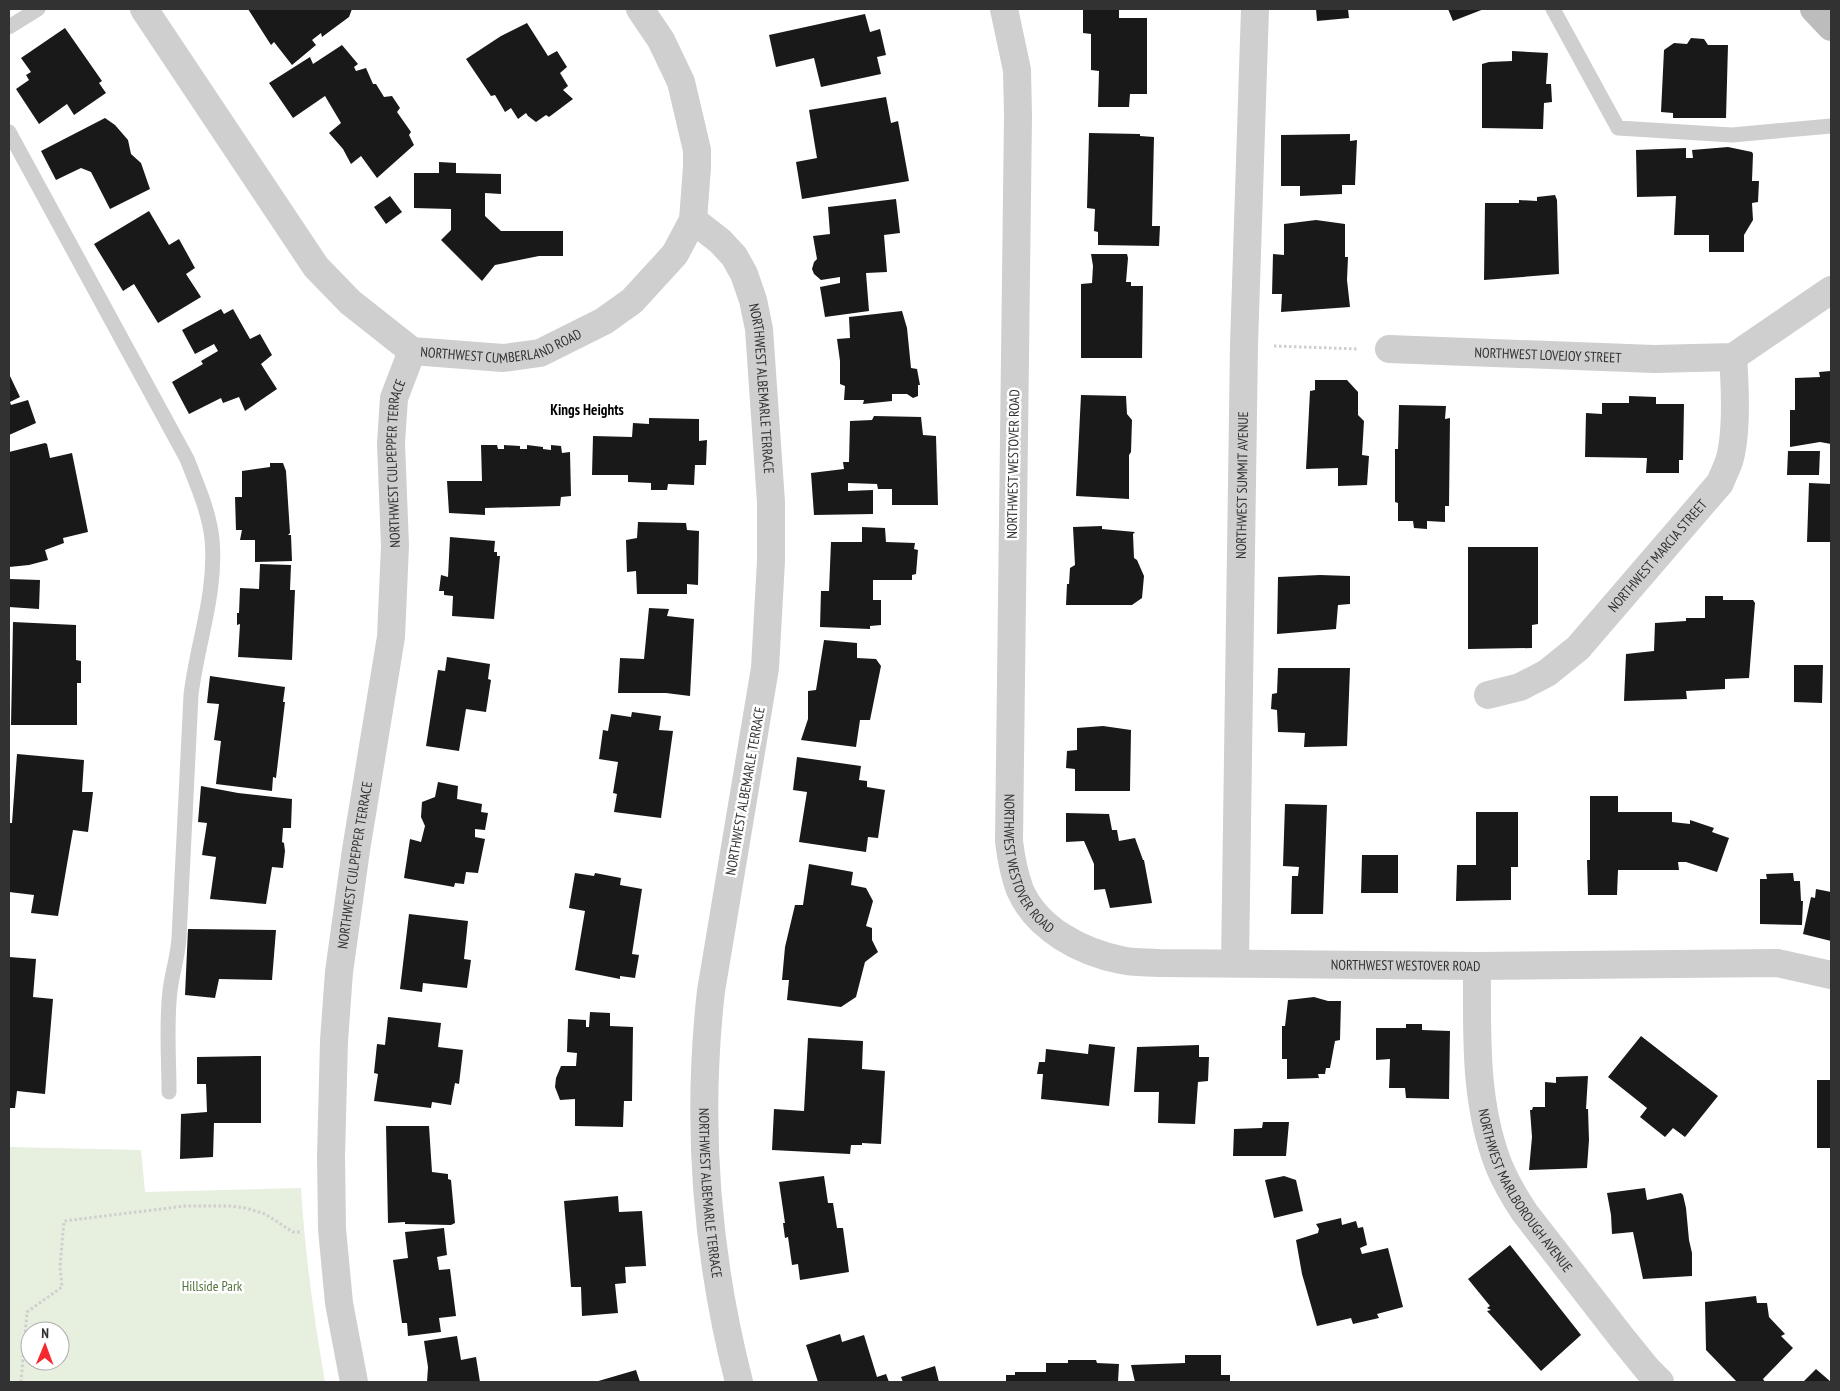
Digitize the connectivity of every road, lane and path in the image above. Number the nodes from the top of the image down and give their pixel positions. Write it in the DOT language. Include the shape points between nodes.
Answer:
graph roads {
  1 [pos="38,9"];
  2 [pos="144,9"];
  3 [pos="640,9"];
  4 [pos="1004,9"];
  5 [pos="1255,9"];
  6 [pos="1553,9"];
  7 [pos="1814,9"];
  8 [pos="9,27"];
  9 [pos="1831,27"];
  10 [pos="1831,126"];
  11 [pos="9,132"];
  12 [pos="693,220"];
  13 [pos="1831,290"];
  14 [pos="1244,345"];
  15 [pos="1389,350"];
  16 [pos="412,351"];
  17 [pos="1733,357"];
  18 [pos="1488,695"];
  19 [pos="1235,963"];
  20 [pos="1476,966"];
  21 [pos="1831,975"];
  22 [pos="169,1092"];
  23 [pos="293,1232"];
  24 [pos="1646,1378"];
  25 [pos="21,1382"];
  26 [pos="354,1382"];
  27 [pos="740,1382"];
  1 -- 8 [label="lane"];
  2 -- 16 [label="street, NORTHWEST CUMBERLAND ROAD" via="316,267 350,302"];
  3 -- 12 [label="street, NORTHWEST CUMBERLAND ROAD" via="661,40 681,82 697,150"];
  4 -- 19 [label="street, NORTHWEST WESTOVER ROAD" via="1017,70 1018,97 1009,841 1012,865 1021,891 1037,914 1051,929 1074,945 1122,960"];
  5 -- 14 [label="street, NORTHWEST SUMMIT AVENUE"];
  6 -- 10 [label="lane" via="1618,128 1732,135"];
  7 -- 9 [label="main road"];
  11 -- 22 [label="lane" via="187,459 203,498 212,538 210,598 191,695 179,938 169,1007"];
  12 -- 16 [label="street, NORTHWEST CUMBERLAND ROAD" via="675,254 632,302 604,322 540,353 503,358"];
  12 -- 27 [label="street, NORTHWEST ALBEMARLE TERRACE" via="734,256 753,300 771,502 765,668 711,991 704,1105 708,1204 721,1299"];
  13 -- 17 [label="street"];
  14 -- 15 [label="path"];
  14 -- 19 [label="street, NORTHWEST SUMMIT AVENUE"];
  15 -- 17 [label="street, NORTHWEST LOVEJOY STREET" via="1654,359"];
  16 -- 26 [label="street, NORTHWEST CULPEPPER TERRACE" via="393,406 391,443 395,546 391,637 356,850 339,972 334,1041 332,1228 339,1303"];
  17 -- 18 [label="street, NORTHWEST MARCIA STREET" via="1733,437 1730,458 1720,483 1578,648 1547,673 1520,687"];
  19 -- 20 [label="street, NORTHWEST WESTOVER ROAD"];
  20 -- 21 [label="street, NORTHWEST WESTOVER ROAD" via="1777,963"];
  20 -- 24 [label="street, NORTHWEST MARLBOROUGH AVENUE" via="1479,1084 1490,1140 1500,1167 1525,1213"];
  23 -- 25 [label="path" via="265,1214 229,1206 184,1206 64,1221 60,1266 62,1287 27,1312"];
}
